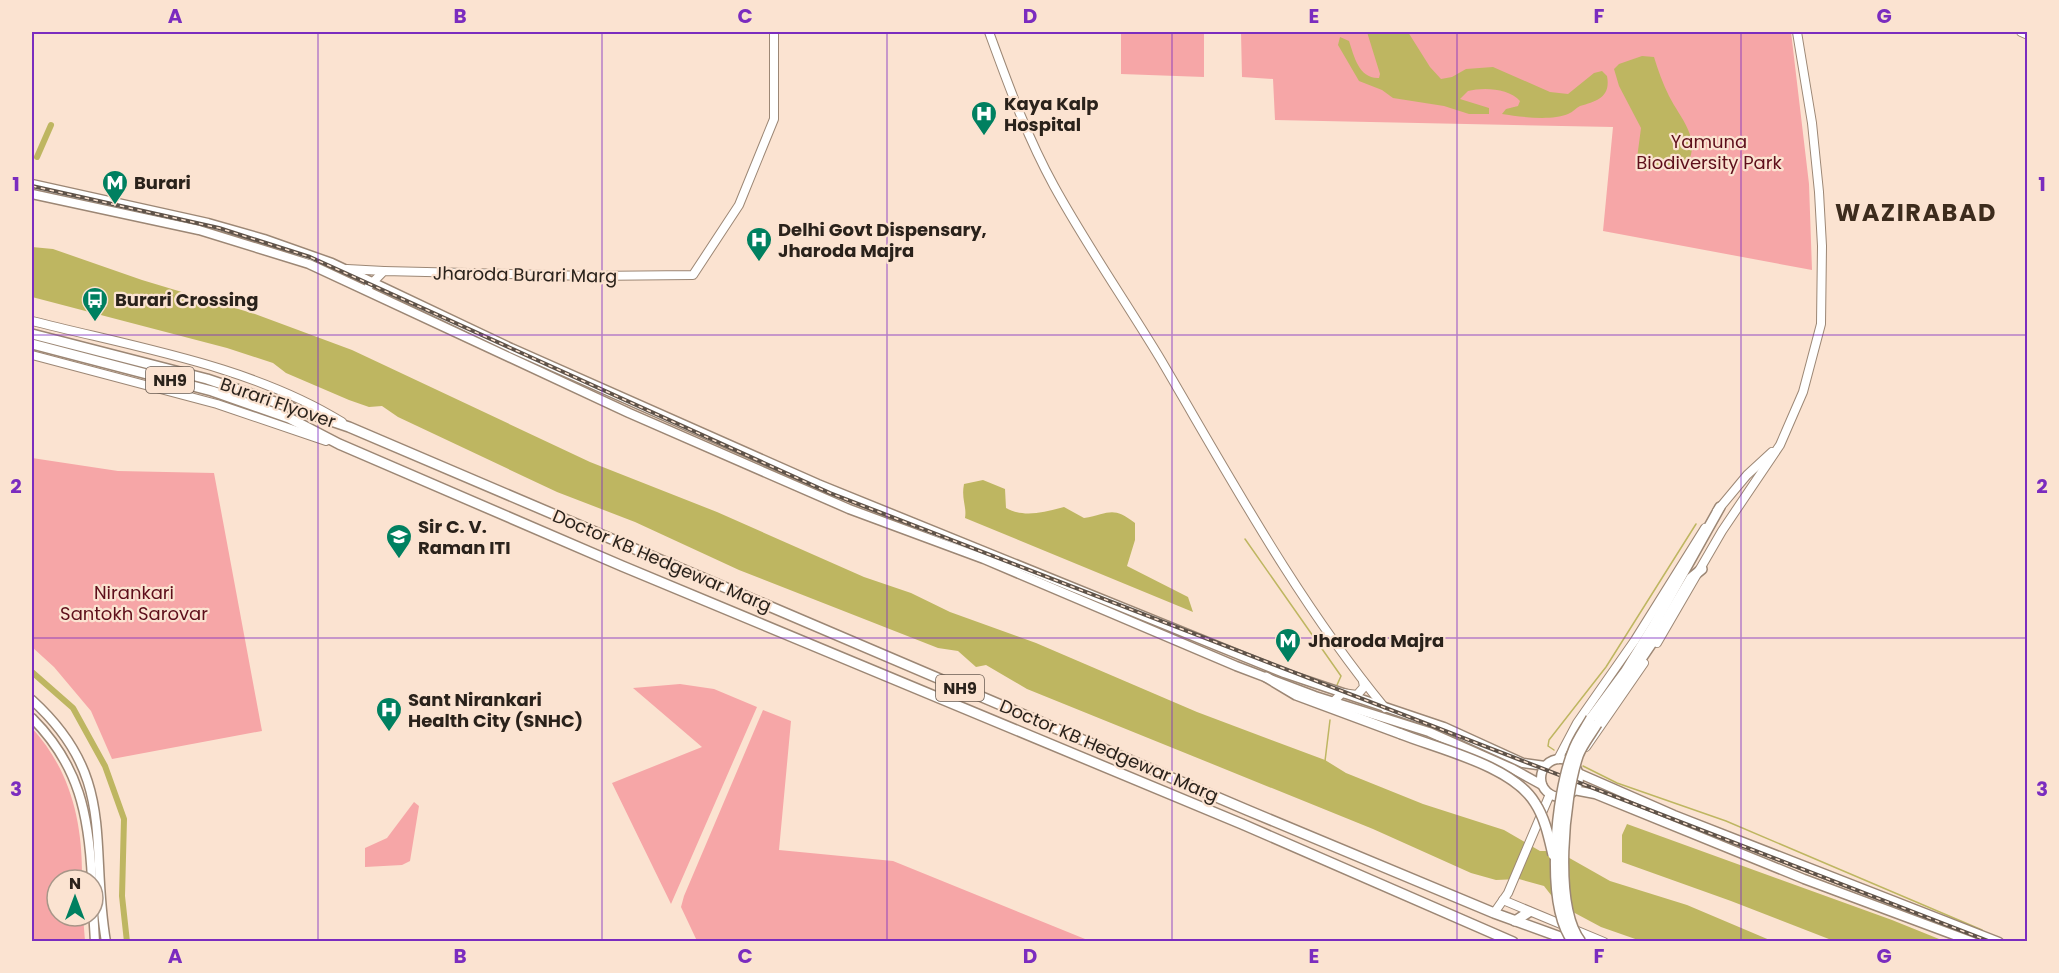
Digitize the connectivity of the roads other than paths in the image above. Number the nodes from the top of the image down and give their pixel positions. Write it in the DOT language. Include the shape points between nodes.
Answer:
graph roads {
  1 [pos="774,32"];
  2 [pos="989,32"];
  3 [pos="1797,32"];
  4 [pos="2021,32"];
  5 [pos="2028,35"];
  6 [pos="32,184"];
  7 [pos="32,194"];
  8 [pos="345,269"];
  9 [pos="384,271"];
  10 [pos="372,282"];
  11 [pos="366,290"];
  12 [pos="32,321"];
  13 [pos="32,334"];
  14 [pos="32,344"];
  15 [pos="32,355"];
  16 [pos="290,413"];
  17 [pos="349,427"];
  18 [pos="339,444"];
  19 [pos="1780,445"];
  20 [pos="1720,507"];
  21 [pos="1702,569"];
  22 [pos="1676,594"];
  23 [pos="1266,677"];
  24 [pos="1363,681"];
  25 [pos="1342,693"];
  26 [pos="32,700"];
  27 [pos="1333,702"];
  28 [pos="1386,709"];
  29 [pos="32,718"];
  30 [pos="1558,759"];
  31 [pos="1545,766"];
  32 [pos="1577,771"];
  33 [pos="1542,785"];
  34 [pos="1574,790"];
  35 [pos="1550,794"];
  36 [pos="1555,861"];
  37 [pos="91,868"];
  38 [pos="1505,896"];
  39 [pos="1528,912"];
  40 [pos="1494,913"];
  41 [pos="1515,921"];
  42 [pos="106,942"];
  43 [pos="1513,942"];
  44 [pos="1573,942"];
  45 [pos="1581,942"];
  46 [pos="1604,942"];
  47 [pos="1973,942"];
  48 [pos="1999,942"];
  1 -- 9 [label="street, Jharoda Burari Marg" via="774,119 739,205 691,276"];
  2 -- 24 [label="street" via="1021,118 1053,185 1259,530"];
  3 -- 19 [label="street" via="1819,192 1821,324 1803,392"];
  4 -- 5 [label="street"];
  6 -- 8 [label="main road" via="264,238"];
  7 -- 11 [label="main road" via="242,241 309,264"];
  8 -- 9 [label="street, Jharoda Burari Marg"];
  8 -- 10 [label="main road"];
  9 -- 10 [label="street"];
  10 -- 11 [label="street"];
  10 -- 25 [label="main road" via="726,445 1284,673"];
  11 -- 23 [label="main road" via="629,413 849,508 984,559"];
  12 -- 17 [label="street" via="227,371 320,408"];
  13 -- 16 [label="highway, Burari Flyover" via="207,379"];
  14 -- 16 [label="highway, Burari Flyover / NH9"];
  15 -- 18 [label="street" via="217,404"];
  16 -- 17 [label="highway, Burari Flyover"];
  16 -- 18 [label="highway, Burari Flyover / NH9"];
  17 -- 40 [label="highway, Doctor KB Hedgewar Marg / NH9"];
  18 -- 43 [label="highway, Doctor KB Hedgewar Marg / NH9"];
  19 -- 20 [label="street"];
  19 -- 21 [label="street"];
  20 -- 22 [label="highway"];
  20 -- 30 [label="street" via="1577,723"];
  21 -- 22 [label="highway"];
  21 -- 32 [label="street" via="1672,622 1586,747"];
  22 -- 36 [label="highway, bridge" via="1591,718 1573,751 1564,781"];
  22 -- 45 [label="highway, bridge" via="1579,754 1568,808 1563,894 1571,927"];
  23 -- 27 [label="main road"];
  23 -- 36 [label="highway, bridge" via="1296,695 1505,775 1535,802"];
  24 -- 25 [label="street" via="1364,687 1357,695"];
  24 -- 28 [label="street"];
  25 -- 27 [label="street"];
  25 -- 28 [label="main road"];
  26 -- 42 [label="main road" via="67,740 90,788 100,846"];
  27 -- 33 [label="main road" via="1429,732"];
  28 -- 31 [label="main road" via="1444,727 1523,762"];
  29 -- 37 [label="main road" via="67,762 78,787 88,828"];
  30 -- 31 [label="main road"];
  30 -- 32 [label="main road"];
  31 -- 33 [label="main road" via="1541,772"];
  32 -- 34 [label="main road" via="1578,784"];
  32 -- 48 [label="main road" via="1685,820"];
  33 -- 35 [label="main road"];
  34 -- 35 [label="main road" via="1562,797"];
  34 -- 47 [label="main road" via="1606,798 1804,879"];
  35 -- 38 [label="street"];
  36 -- 44 [label="highway, bridge" via="1558,909"];
  38 -- 39 [label="street"];
  38 -- 40 [label="street"];
  39 -- 41 [label="highway"];
  39 -- 46 [label="street"];
  40 -- 41 [label="highway, Doctor KB Hedgewar Marg / NH9"];
  41 -- 44 [label="highway, Doctor KB Hedgewar Marg / NH9"];
}
